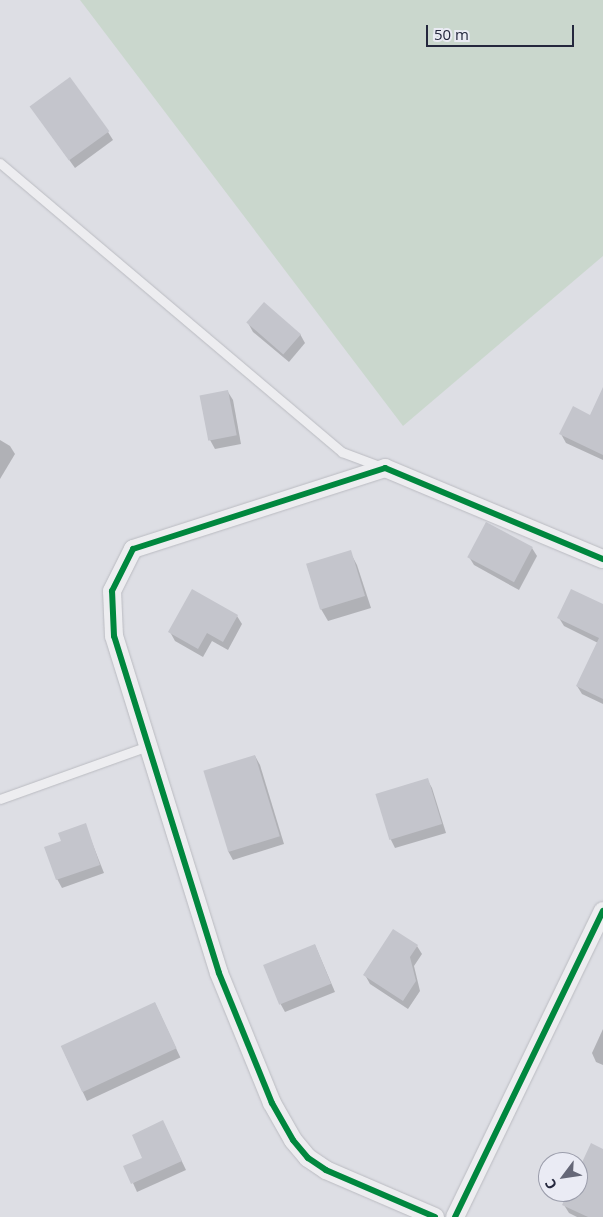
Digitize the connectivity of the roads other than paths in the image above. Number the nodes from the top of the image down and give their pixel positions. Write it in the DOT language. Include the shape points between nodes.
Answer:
graph roads {
  1 [pos="0,163"];
  2 [pos="385,468"];
  3 [pos="603,559"];
  4 [pos="148,746"];
  5 [pos="0,799"];
  6 [pos="603,911"];
  7 [pos="435,1217"];
  8 [pos="455,1217"];
  1 -- 2 [label="lane" via="342,452"];
  2 -- 3 [label="street"];
  2 -- 4 [label="street" via="134,548 112,591 114,636"];
  4 -- 5 [label="lane"];
  4 -- 7 [label="street" via="219,973 272,1103 293,1140 308,1158 326,1170"];
  6 -- 8 [label="street"];
}
